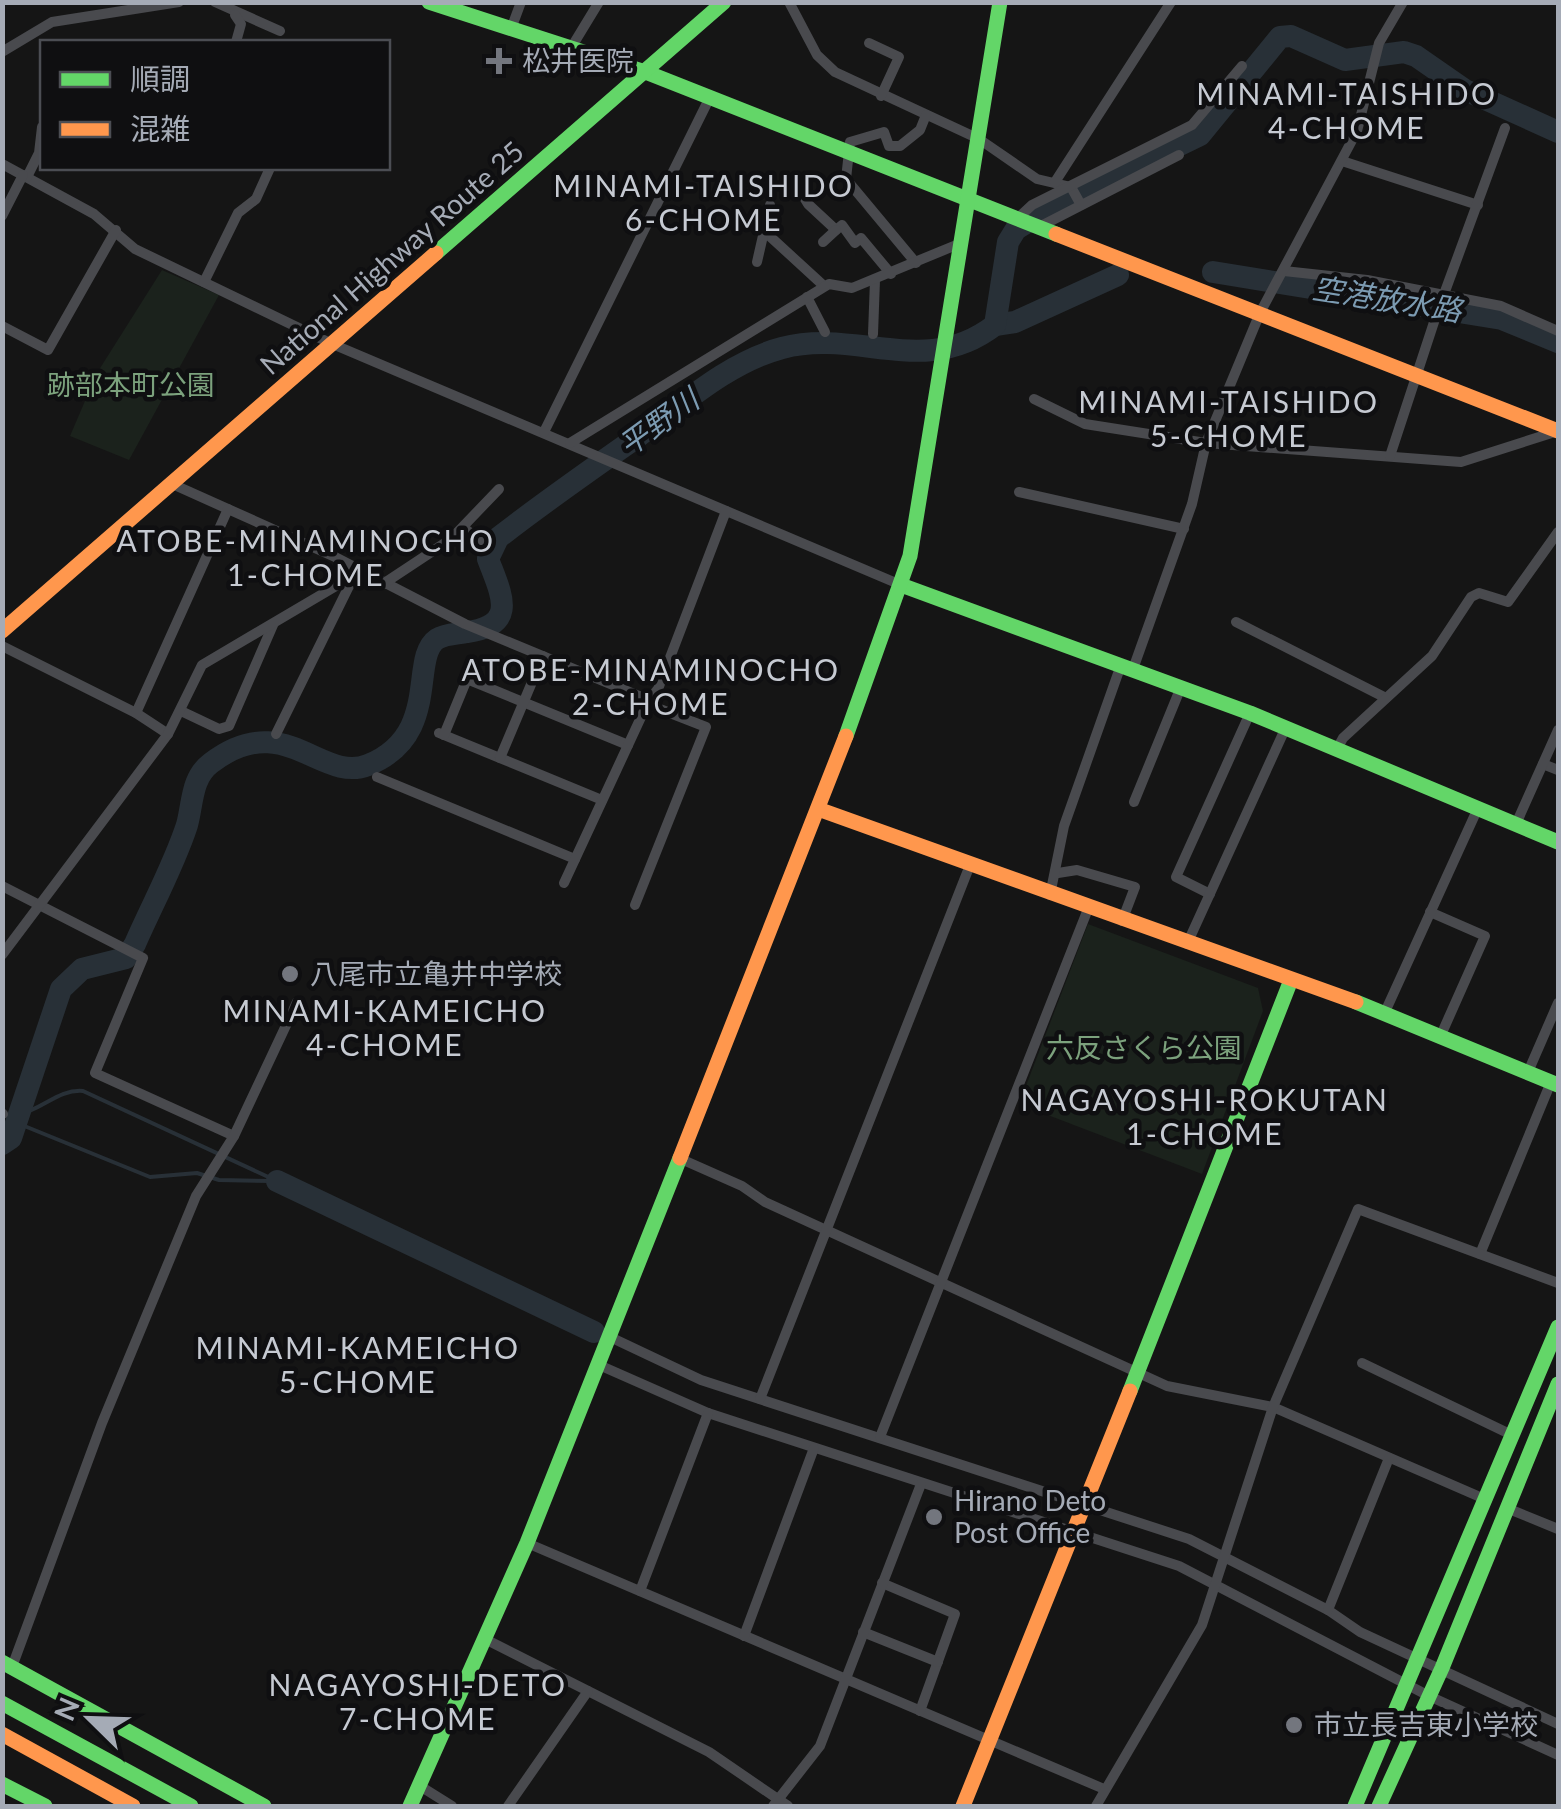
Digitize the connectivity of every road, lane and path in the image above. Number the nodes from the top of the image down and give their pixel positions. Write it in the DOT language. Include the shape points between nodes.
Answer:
graph roads {
  1 [pos="179,2"];
  2 [pos="215,2"];
  3 [pos="429,2"];
  4 [pos="520,2"];
  5 [pos="599,2"];
  6 [pos="698,2"];
  7 [pos="790,2"];
  8 [pos="1000,2"];
  9 [pos="1171,2"];
  10 [pos="1403,2"];
  11 [pos="721,5"];
  12 [pos="234,14"];
  13 [pos="510,29"];
  14 [pos="280,31"];
  15 [pos="237,40"];
  16 [pos="869,43"];
  17 [pos="572,48"];
  18 [pos="2,52"];
  19 [pos="1242,66"];
  20 [pos="648,73"];
  21 [pos="882,96"];
  22 [pos="710,97"];
  23 [pos="926,115"];
  24 [pos="1505,128"];
  25 [pos="979,139"];
  26 [pos="40,144"];
  27 [pos="846,151"];
  28 [pos="1180,155"];
  29 [pos="1342,162"];
  30 [pos="2,164"];
  31 [pos="269,170"];
  32 [pos="25,176"];
  33 [pos="794,182"];
  34 [pos="1056,182"];
  35 [pos="1071,188"];
  36 [pos="968,198"];
  37 [pos="770,205"];
  38 [pos="1082,205"];
  39 [pos="1478,205"];
  40 [pos="2,216"];
  41 [pos="1018,218"];
  42 [pos="1039,226"];
  43 [pos="116,230"];
  44 [pos="836,230"];
  45 [pos="764,232"];
  46 [pos="823,242"];
  47 [pos="962,243"];
  48 [pos="757,262"];
  49 [pos="916,263"];
  50 [pos="1284,271"];
  51 [pos="891,274"];
  52 [pos="875,280"];
  53 [pos="204,282"];
  54 [pos="824,286"];
  55 [pos="1443,296"];
  56 [pos="807,297"];
  57 [pos="1260,314"];
  58 [pos="2,326"];
  59 [pos="1558,330"];
  60 [pos="825,332"];
  61 [pos="873,334"];
  62 [pos="330,343"];
  63 [pos="1417,375"];
  64 [pos="1034,399"];
  65 [pos="1558,431"];
  66 [pos="544,432"];
  67 [pos="570,444"];
  68 [pos="1206,444"];
  69 [pos="1390,456"];
  70 [pos="170,483"];
  71 [pos="499,489"];
  72 [pos="1019,492"];
  73 [pos="228,509"];
  74 [pos="726,510"];
  75 [pos="464,528"];
  76 [pos="1184,529"];
  77 [pos="1558,532"];
  78 [pos="484,544"];
  79 [pos="356,574"];
  80 [pos="383,584"];
  81 [pos="901,585"];
  82 [pos="1236,622"];
  83 [pos="272,625"];
  84 [pos="2,630"];
  85 [pos="2,646"];
  86 [pos="543,656"];
  87 [pos="1127,667"];
  88 [pos="1181,687"];
  89 [pos="1386,698"];
  90 [pos="523,702"];
  91 [pos="648,702"];
  92 [pos="182,711"];
  93 [pos="1250,712"];
  94 [pos="136,713"];
  95 [pos="1286,727"];
  96 [pos="1558,730"];
  97 [pos="168,734"];
  98 [pos="276,734"];
  99 [pos="628,746"];
  100 [pos="1337,749"];
  101 [pos="500,758"];
  102 [pos="1543,764"];
  103 [pos="1558,770"];
  104 [pos="377,777"];
  105 [pos="602,800"];
  106 [pos="1134,802"];
  107 [pos="1478,808"];
  108 [pos="818,809"];
  109 [pos="1516,824"];
  110 [pos="1558,842"];
  111 [pos="575,859"];
  112 [pos="970,865"];
  113 [pos="1058,872"];
  114 [pos="564,883"];
  115 [pos="2,886"];
  116 [pos="1210,894"];
  117 [pos="1050,895"];
  118 [pos="40,905"];
  119 [pos="635,905"];
  120 [pos="1088,909"];
  121 [pos="1430,912"];
  122 [pos="1122,921"];
  123 [pos="1187,944"];
  124 [pos="2,955"];
  125 [pos="1291,980"];
  126 [pos="297,1002"];
  127 [pos="1558,1003"];
  128 [pos="1385,1012"];
  129 [pos="1441,1035"];
  130 [pos="1528,1072"];
  131 [pos="1555,1084"];
  132 [pos="234,1136"];
  133 [pos="681,1159"];
  134 [pos="828,1227"];
  135 [pos="1480,1254"];
  136 [pos="941,1280"];
  137 [pos="1558,1283"];
  138 [pos="1558,1327"];
  139 [pos="610,1337"];
  140 [pos="1362,1363"];
  141 [pos="599,1365"];
  142 [pos="1137,1372"];
  143 [pos="1558,1384"];
  144 [pos="760,1399"];
  145 [pos="1274,1407"];
  146 [pos="708,1413"];
  147 [pos="1553,1416"];
  148 [pos="1514,1436"];
  149 [pos="880,1438"];
  150 [pos="814,1448"];
  151 [pos="1389,1458"];
  152 [pos="921,1484"];
  153 [pos="1488,1500"];
  154 [pos="1083,1504"];
  155 [pos="1509,1509"];
  156 [pos="1558,1529"];
  157 [pos="1072,1532"];
  158 [pos="526,1543"];
  159 [pos="1227,1559"];
  160 [pos="882,1583"];
  161 [pos="1218,1586"];
  162 [pos="640,1592"];
  163 [pos="1328,1610"];
  164 [pos="862,1632"];
  165 [pos="744,1636"];
  166 [pos="487,1640"];
  167 [pos="1420,1659"];
  168 [pos="938,1662"];
  169 [pos="7,1665"];
  170 [pos="1442,1668"];
  171 [pos="844,1679"];
  172 [pos="1408,1685"];
  173 [pos="588,1690"];
  174 [pos="1429,1696"];
  175 [pos="2,1703"];
  176 [pos="920,1711"];
  177 [pos="1558,1724"];
  178 [pos="2,1734"];
  179 [pos="992,1742"];
  180 [pos="1558,1756"];
  181 [pos="2,1784"];
  182 [pos="420,1786"];
  183 [pos="1104,1789"];
  184 [pos="780,1804"];
  185 [pos="44,1806"];
  186 [pos="133,1806"];
  187 [pos="191,1806"];
  188 [pos="264,1806"];
  189 [pos="410,1806"];
  190 [pos="452,1806"];
  191 [pos="508,1806"];
  192 [pos="963,1806"];
  193 [pos="1096,1806"];
  194 [pos="1355,1806"];
  195 [pos="1379,1806"];
  1 -- 18 [label="street" via="52,22"];
  2 -- 12 [label="street"];
  3 -- 13 [label="main road"];
  4 -- 13 [label="street"];
  5 -- 17 [label="street"];
  6 -- 11 [label="street"];
  7 -- 21 [label="street" via="825,64"];
  8 -- 25 [label="main road"];
  9 -- 34 [label="street"];
  10 -- 29 [label="street" via="1378,47"];
  11 -- 20 [label="main road, National Highway Route 25"];
  12 -- 14 [label="street"];
  12 -- 15 [label="street" via="241,24"];
  13 -- 17 [label="main road"];
  16 -- 21 [label="street" via="899,57"];
  17 -- 20 [label="main road"];
  19 -- 35 [label="street" via="1192,124"];
  20 -- 22 [label="main road"];
  20 -- 62 [label="main road, National Highway Route 25"];
  21 -- 23 [label="street"];
  22 -- 27 [label="main road"];
  22 -- 66 [label="street"];
  23 -- 25 [label="street"];
  23 -- 27 [label="street" via="920,130 900,146 890,146 884,132 850,142"];
  24 -- 39 [label="street"];
  25 -- 34 [label="street" via="1038,179"];
  25 -- 36 [label="main road"];
  26 -- 32 [label="street"];
  27 -- 36 [label="main road"];
  27 -- 49 [label="street" via="846,179"];
  28 -- 38 [label="street"];
  29 -- 39 [label="street"];
  29 -- 50 [label="street"];
  30 -- 32 [label="street"];
  31 -- 53 [label="street" via="256,199 238,213"];
  32 -- 40 [label="street"];
  32 -- 43 [label="street"];
  33 -- 44 [label="street"];
  34 -- 35 [label="street"];
  35 -- 38 [label="street"];
  35 -- 41 [label="street"];
  36 -- 41 [label="main road"];
  36 -- 47 [label="main road"];
  37 -- 45 [label="street"];
  38 -- 42 [label="street"];
  39 -- 55 [label="street"];
  41 -- 42 [label="main road"];
  42 -- 57 [label="main road"];
  43 -- 53 [label="street" via="135,249"];
  43 -- 58 [label="street" via="48,350"];
  44 -- 46 [label="street"];
  44 -- 51 [label="street" via="842,226 855,242 861,238"];
  45 -- 48 [label="street"];
  45 -- 54 [label="street"];
  47 -- 49 [label="street"];
  47 -- 81 [label="main road"];
  49 -- 51 [label="street"];
  50 -- 55 [label="street"];
  50 -- 57 [label="street"];
  51 -- 52 [label="street"];
  52 -- 54 [label="street" via="852,288"];
  52 -- 61 [label="street"];
  53 -- 62 [label="street"];
  54 -- 56 [label="street"];
  55 -- 59 [label="street" via="1501,306"];
  55 -- 63 [label="street"];
  56 -- 60 [label="street"];
  56 -- 67 [label="street"];
  57 -- 63 [label="main road"];
  57 -- 68 [label="street"];
  62 -- 66 [label="street"];
  62 -- 70 [label="main road, National Highway Route 25"];
  63 -- 65 [label="main road"];
  63 -- 69 [label="street"];
  64 -- 68 [label="street" via="1085,424"];
  65 -- 69 [label="street" via="1461,462"];
  66 -- 67 [label="street"];
  67 -- 74 [label="street"];
  68 -- 69 [label="street"];
  68 -- 76 [label="street"];
  70 -- 73 [label="street"];
  70 -- 84 [label="main road, National Highway Route 25"];
  71 -- 75 [label="street"];
  72 -- 76 [label="street"];
  73 -- 79 [label="street" via="335,557"];
  73 -- 94 [label="street"];
  74 -- 81 [label="street"];
  74 -- 91 [label="street"];
  75 -- 78 [label="street"];
  75 -- 80 [label="street"];
  76 -- 87 [label="street"];
  77 -- 89 [label="street" via="1508,602 1471,596 1432,656"];
  79 -- 80 [label="street"];
  79 -- 83 [label="street"];
  79 -- 98 [label="street"];
  80 -- 86 [label="street"];
  81 -- 87 [label="main road"];
  81 -- 108 [label="main road"];
  82 -- 89 [label="street"];
  83 -- 92 [label="street" via="202,665"];
  83 -- 92 [label="street" via="229,726 219,729"];
  85 -- 94 [label="street"];
  86 -- 90 [label="street"];
  86 -- 91 [label="street"];
  87 -- 88 [label="main road"];
  87 -- 113 [label="street" via="1064,826"];
  88 -- 93 [label="main road"];
  88 -- 106 [label="street"];
  89 -- 100 [label="street"];
  90 -- 99 [label="street"];
  90 -- 101 [label="street"];
  90 -- 101 [label="street" via="467,679 441,733"];
  91 -- 99 [label="street"];
  91 -- 119 [label="street" via="706,727"];
  92 -- 97 [label="street"];
  93 -- 95 [label="main road"];
  93 -- 116 [label="street" via="1176,877"];
  94 -- 97 [label="street"];
  95 -- 100 [label="main road"];
  95 -- 116 [label="street"];
  96 -- 102 [label="street"];
  97 -- 118 [label="street"];
  99 -- 105 [label="street"];
  100 -- 107 [label="main road"];
  101 -- 105 [label="street"];
  102 -- 103 [label="street"];
  102 -- 109 [label="street"];
  104 -- 111 [label="street"];
  105 -- 111 [label="street"];
  107 -- 109 [label="main road"];
  107 -- 121 [label="street"];
  108 -- 112 [label="main road"];
  108 -- 133 [label="main road"];
  109 -- 110 [label="main road"];
  111 -- 114 [label="street"];
  112 -- 117 [label="main road"];
  112 -- 134 [label="street"];
  113 -- 117 [label="street"];
  113 -- 122 [label="street" via="1077,870 1136,887"];
  115 -- 118 [label="street"];
  116 -- 123 [label="street"];
  117 -- 120 [label="main road"];
  118 -- 124 [label="street"];
  118 -- 132 [label="street" via="143,958 95,1073"];
  120 -- 122 [label="main road"];
  120 -- 136 [label="street"];
  121 -- 128 [label="street"];
  121 -- 129 [label="street" via="1485,936"];
  122 -- 123 [label="main road"];
  123 -- 125 [label="main road"];
  125 -- 128 [label="main road"];
  125 -- 142 [label="main road"];
  126 -- 132 [label="street"];
  127 -- 130 [label="street"];
  128 -- 129 [label="main road"];
  129 -- 130 [label="main road"];
  130 -- 131 [label="main road"];
  131 -- 135 [label="street"];
  132 -- 169 [label="street" via="196,1196"];
  133 -- 134 [label="street"];
  133 -- 139 [label="main road"];
  134 -- 136 [label="street"];
  134 -- 144 [label="street"];
  135 -- 137 [label="street"];
  135 -- 145 [label="street" via="1358,1209"];
  136 -- 142 [label="street"];
  136 -- 149 [label="street"];
  138 -- 148 [label="main road"];
  139 -- 141 [label="main road"];
  139 -- 144 [label="street"];
  140 -- 148 [label="street"];
  141 -- 146 [label="street"];
  141 -- 158 [label="main road"];
  142 -- 145 [label="street" via="1168,1386"];
  142 -- 154 [label="main road"];
  143 -- 147 [label="main road"];
  144 -- 149 [label="street"];
  145 -- 151 [label="street"];
  145 -- 159 [label="street"];
  146 -- 150 [label="street"];
  146 -- 162 [label="street"];
  147 -- 155 [label="main road"];
  148 -- 153 [label="main road"];
  149 -- 154 [label="street"];
  150 -- 152 [label="street"];
  150 -- 165 [label="street"];
  151 -- 153 [label="street"];
  151 -- 163 [label="street"];
  152 -- 157 [label="street"];
  152 -- 160 [label="street"];
  153 -- 167 [label="main road"];
  154 -- 157 [label="main road"];
  154 -- 159 [label="street" via="1189,1539"];
  155 -- 156 [label="street"];
  155 -- 170 [label="main road"];
  157 -- 161 [label="street" via="1179,1566"];
  157 -- 179 [label="main road"];
  158 -- 162 [label="street"];
  158 -- 166 [label="main road"];
  159 -- 161 [label="street"];
  159 -- 163 [label="street"];
  160 -- 164 [label="street"];
  160 -- 168 [label="street" via="956,1614"];
  161 -- 172 [label="street"];
  161 -- 183 [label="street"];
  162 -- 165 [label="street"];
  163 -- 167 [label="street"];
  164 -- 168 [label="street"];
  164 -- 171 [label="street"];
  165 -- 171 [label="street"];
  166 -- 173 [label="street"];
  166 -- 182 [label="main road"];
  167 -- 170 [label="street"];
  167 -- 172 [label="main road"];
  168 -- 176 [label="street"];
  169 -- 188 [label="main road"];
  170 -- 174 [label="main road"];
  170 -- 177 [label="street"];
  171 -- 176 [label="street"];
  171 -- 184 [label="street" via="820,1746"];
  172 -- 174 [label="street"];
  172 -- 194 [label="main road"];
  173 -- 184 [label="street" via="709,1752"];
  173 -- 191 [label="street"];
  174 -- 180 [label="street"];
  174 -- 195 [label="main road"];
  175 -- 187 [label="main road"];
  176 -- 179 [label="street"];
  178 -- 186 [label="main road"];
  179 -- 183 [label="street"];
  179 -- 192 [label="main road"];
  181 -- 185 [label="main road"];
  182 -- 189 [label="main road"];
  182 -- 190 [label="street"];
  183 -- 193 [label="street"];
}
